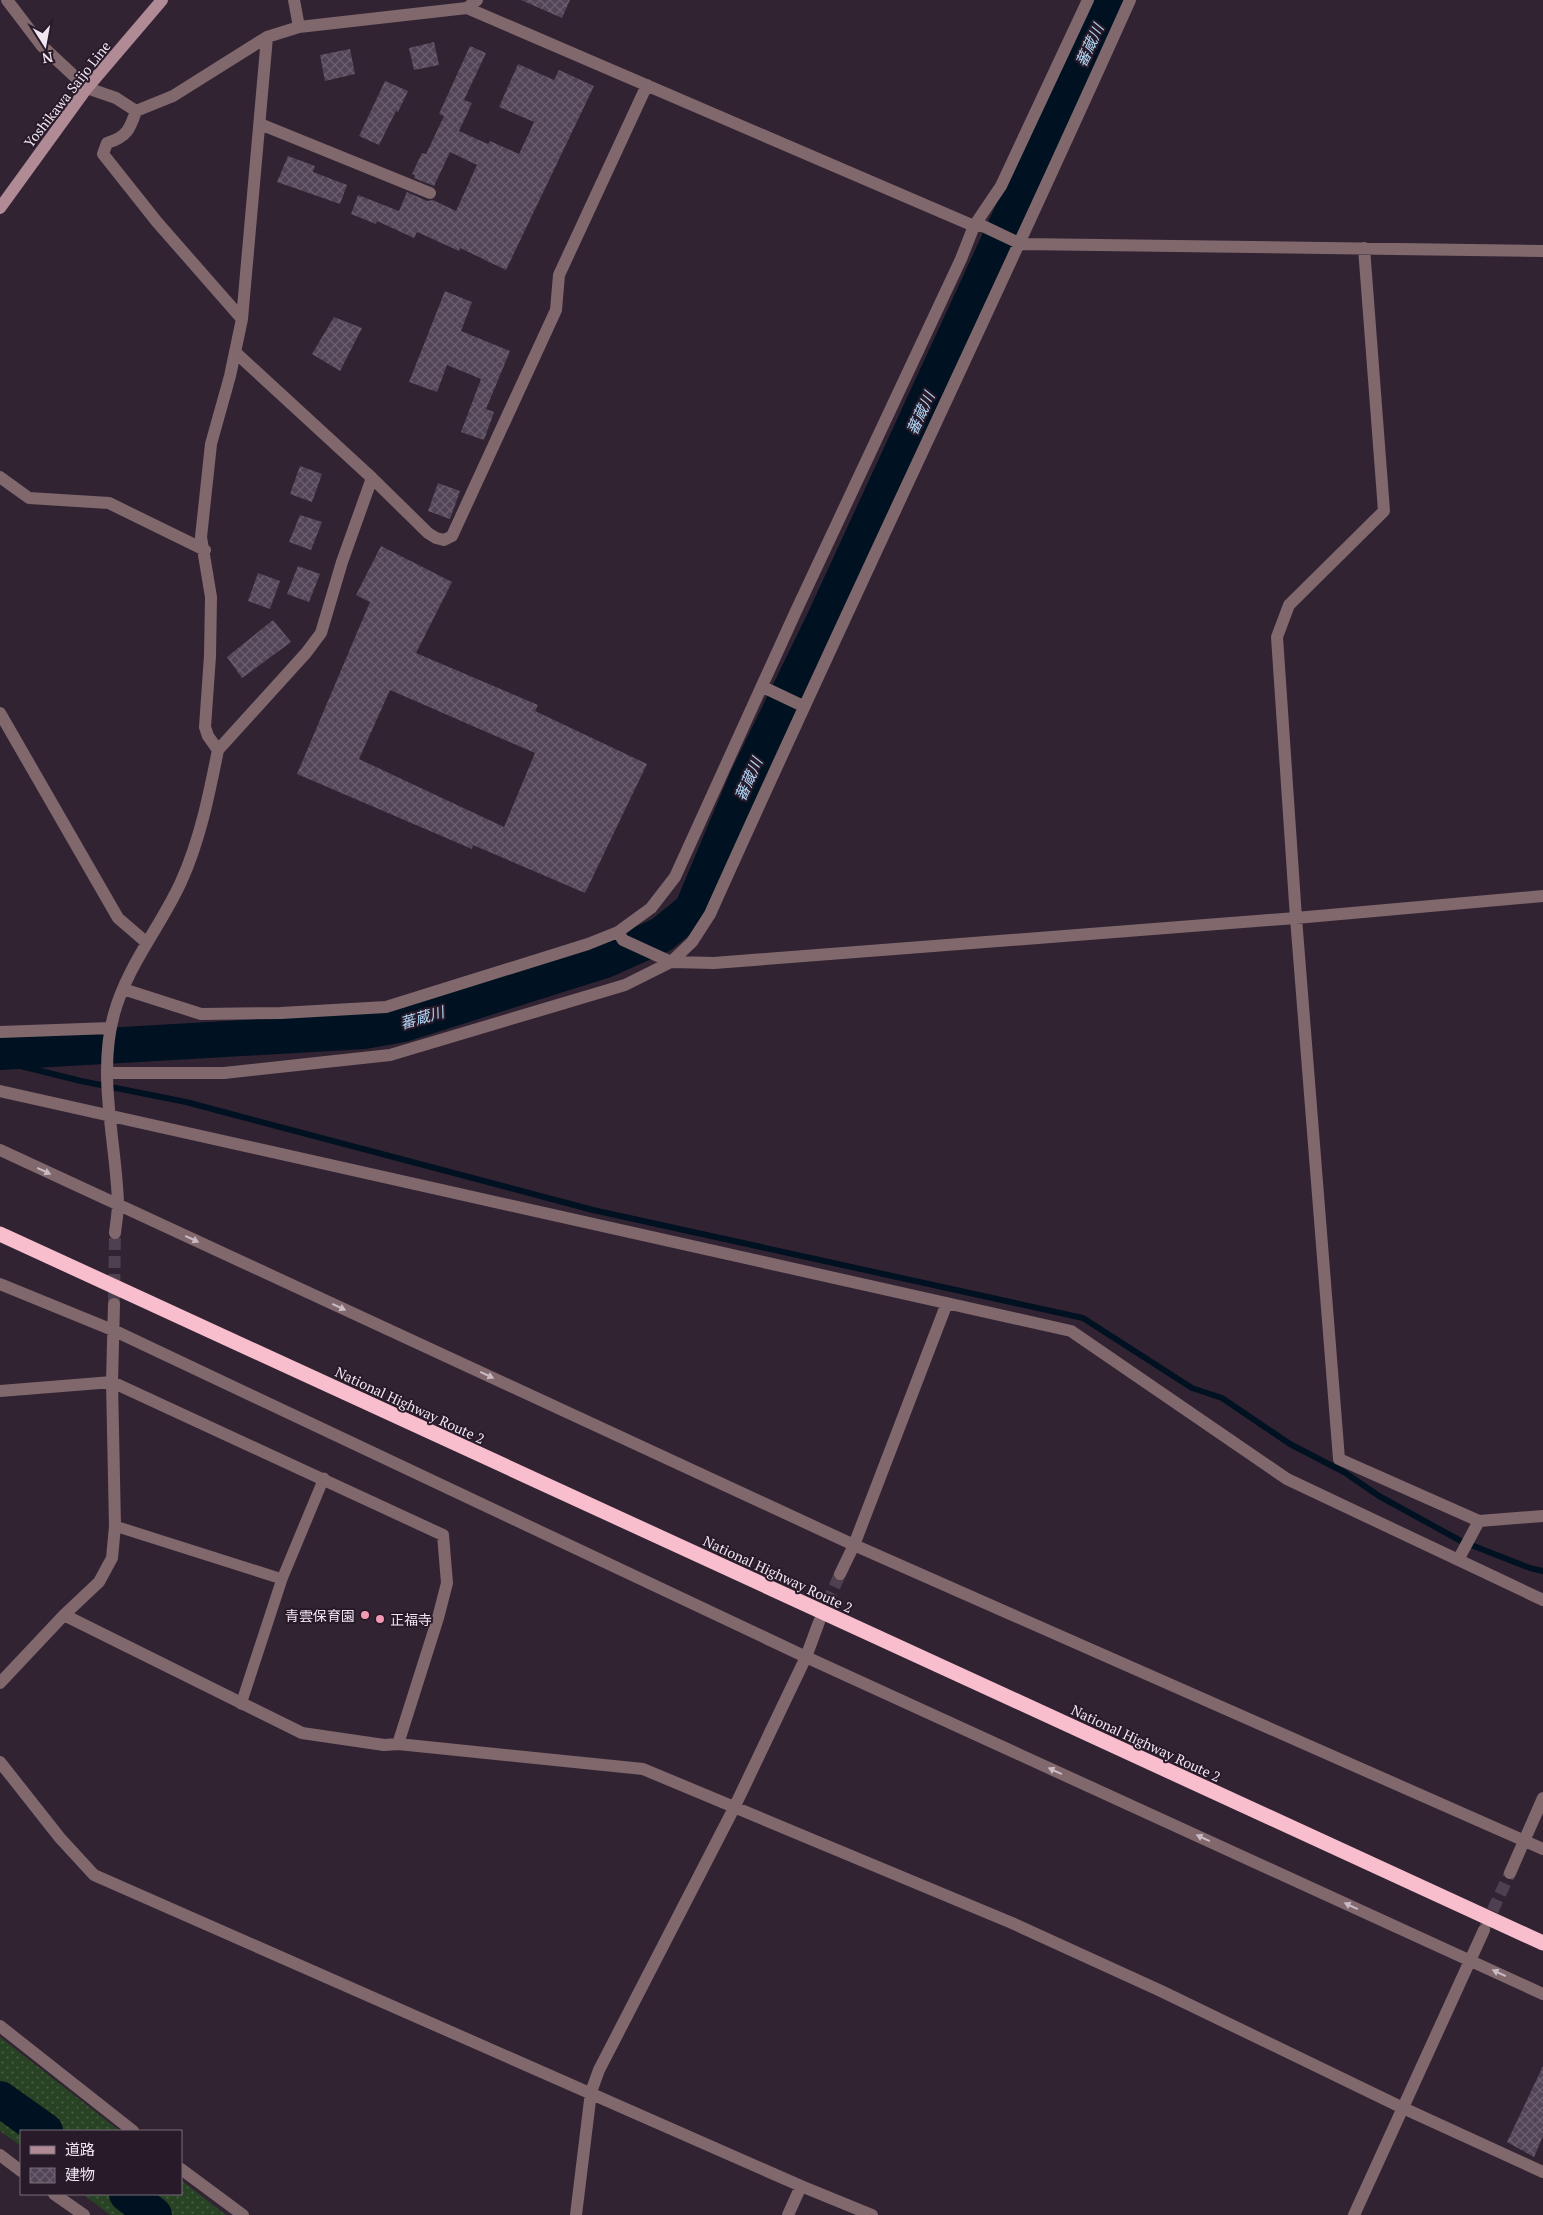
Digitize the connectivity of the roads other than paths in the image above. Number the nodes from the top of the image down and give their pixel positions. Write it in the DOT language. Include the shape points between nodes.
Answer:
graph roads {
  1 [pos="7,0"];
  2 [pos="162,0"];
  3 [pos="294,0"];
  4 [pos="1088,0"];
  5 [pos="1130,0"];
  6 [pos="472,4"];
  7 [pos="299,27"];
  8 [pos="267,37"];
  9 [pos="647,85"];
  10 [pos="87,88"];
  11 [pos="136,111"];
  12 [pos="260,124"];
  13 [pos="430,193"];
  14 [pos="0,208"];
  15 [pos="978,226"];
  16 [pos="1020,243"];
  17 [pos="1364,248"];
  18 [pos="1543,251"];
  19 [pos="242,319"];
  20 [pos="235,352"];
  21 [pos="0,476"];
  22 [pos="372,478"];
  23 [pos="205,550"];
  24 [pos="766,689"];
  25 [pos="802,706"];
  26 [pos="0,713"];
  27 [pos="218,750"];
  28 [pos="1543,896"];
  29 [pos="1296,918"];
  30 [pos="621,936"];
  31 [pos="147,943"];
  32 [pos="670,962"];
  33 [pos="123,989"];
  34 [pos="0,1032"];
  35 [pos="110,1032"];
  36 [pos="107,1074"];
  37 [pos="0,1091"];
  38 [pos="111,1117"];
  39 [pos="0,1150"];
  40 [pos="118,1205"];
  41 [pos="115,1233"];
  42 [pos="0,1234"];
  43 [pos="0,1284"];
  44 [pos="947,1302"];
  45 [pos="114,1304"];
  46 [pos="115,1330"];
  47 [pos="112,1382"];
  48 [pos="0,1391"];
  49 [pos="324,1478"];
  50 [pos="1543,1516"];
  51 [pos="1479,1521"];
  52 [pos="115,1526"];
  53 [pos="854,1545"];
  54 [pos="1458,1560"];
  55 [pos="840,1574"];
  56 [pos="282,1579"];
  57 [pos="1543,1600"];
  58 [pos="64,1616"];
  59 [pos="819,1622"];
  60 [pos="806,1657"];
  61 [pos="0,1683"];
  62 [pos="241,1704"];
  63 [pos="398,1744"];
  64 [pos="0,1762"];
  65 [pos="1543,1798"];
  66 [pos="734,1808"];
  67 [pos="1524,1840"];
  68 [pos="1543,1849"];
  69 [pos="1510,1873"];
  70 [pos="1484,1930"];
  71 [pos="1543,1944"];
  72 [pos="1470,1960"];
  73 [pos="1543,1994"];
  74 [pos="0,2026"];
  75 [pos="591,2092"];
  76 [pos="1403,2108"];
  77 [pos="132,2130"];
  78 [pos="0,2155"];
  79 [pos="20,2170"];
  80 [pos="182,2170"];
  81 [pos="1543,2172"];
  82 [pos="801,2186"];
  83 [pos="55,2195"];
  84 [pos="84,2215"];
  85 [pos="243,2215"];
  86 [pos="576,2215"];
  87 [pos="788,2215"];
  88 [pos="872,2215"];
  89 [pos="1354,2215"];
  1 -- 10 [label="street" via="42,46"];
  2 -- 10 [label="main road, Yoshikawa Saijo Line"];
  3 -- 7 [label="street"];
  4 -- 15 [label="street" via="1001,186"];
  5 -- 16 [label="street"];
  6 -- 7 [label="street"];
  6 -- 9 [label="street"];
  7 -- 8 [label="street"];
  8 -- 11 [label="street" via="173,96"];
  8 -- 12 [label="street"];
  9 -- 15 [label="street"];
  9 -- 22 [label="street" via="559,275 556,310 452,536 444,540 436,538"];
  10 -- 11 [label="street" via="116,98"];
  10 -- 14 [label="main road, Yoshikawa Saijo Line"];
  11 -- 19 [label="street" via="130,128 120,139 107,143 103,154 157,222"];
  12 -- 13 [label="street"];
  12 -- 19 [label="street"];
  15 -- 16 [label="street"];
  15 -- 24 [label="street" via="796,610"];
  16 -- 17 [label="street"];
  16 -- 25 [label="street"];
  17 -- 18 [label="street"];
  17 -- 29 [label="street" via="1384,511 1289,605 1277,637"];
  19 -- 20 [label="street"];
  20 -- 22 [label="street"];
  20 -- 23 [label="street" via="211,444 201,537"];
  21 -- 23 [label="street" via="28,498 109,504"];
  22 -- 27 [label="street" via="321,633"];
  23 -- 27 [label="street" via="211,597 205,727"];
  24 -- 25 [label="street"];
  24 -- 30 [label="street" via="675,877 651,908"];
  25 -- 32 [label="street" via="710,914 692,942"];
  26 -- 31 [label="street" via="118,918"];
  27 -- 31 [label="street" via="194,849 180,883"];
  28 -- 29 [label="street"];
  29 -- 32 [label="street" via="714,963"];
  29 -- 51 [label="street" via="1338,1458"];
  30 -- 32 [label="street"];
  30 -- 33 [label="street" via="386,1007 202,1014"];
  31 -- 33 [label="street"];
  32 -- 36 [label="street" via="624,985 390,1055 224,1073"];
  33 -- 35 [label="street"];
  34 -- 35 [label="street"];
  35 -- 36 [label="street"];
  36 -- 38 [label="street"];
  37 -- 38 [label="street"];
  38 -- 40 [label="street"];
  38 -- 44 [label="street"];
  39 -- 40 [label="street, one-way"];
  40 -- 41 [label="street"];
  40 -- 53 [label="street, one-way"];
  42 -- 71 [label="highway, National Highway Route 2"];
  43 -- 46 [label="street"];
  44 -- 53 [label="street"];
  44 -- 54 [label="street" via="1071,1331 1287,1479"];
  45 -- 46 [label="street"];
  46 -- 47 [label="street"];
  46 -- 60 [label="street"];
  47 -- 48 [label="street"];
  47 -- 49 [label="street"];
  47 -- 52 [label="street"];
  49 -- 56 [label="lane"];
  49 -- 63 [label="street" via="443,1535 447,1583"];
  50 -- 51 [label="street"];
  51 -- 54 [label="street"];
  52 -- 56 [label="lane"];
  52 -- 58 [label="street" via="112,1558 99,1582"];
  53 -- 55 [label="street"];
  53 -- 67 [label="street"];
  54 -- 57 [label="street"];
  56 -- 62 [label="lane"];
  58 -- 61 [label="street"];
  58 -- 62 [label="street"];
  59 -- 60 [label="street"];
  60 -- 66 [label="street"];
  72 -- 60 [label="street, one-way"];
  62 -- 63 [label="street" via="302,1733 384,1745"];
  63 -- 66 [label="street" via="643,1769"];
  64 -- 75 [label="street" via="94,1875"];
  65 -- 67 [label="street"];
  66 -- 75 [label="street" via="599,2070"];
  66 -- 76 [label="street" via="1012,1923"];
  67 -- 68 [label="street"];
  67 -- 69 [label="street"];
  70 -- 72 [label="street"];
  73 -- 72 [label="street, one-way"];
  72 -- 76 [label="street"];
  74 -- 77 [label="street"];
  75 -- 82 [label="street"];
  75 -- 86 [label="street"];
  76 -- 81 [label="street"];
  76 -- 89 [label="street"];
  78 -- 79 [label="street"];
  80 -- 85 [label="street"];
  82 -- 87 [label="street"];
  82 -- 88 [label="street"];
  83 -- 84 [label="street"];
}
